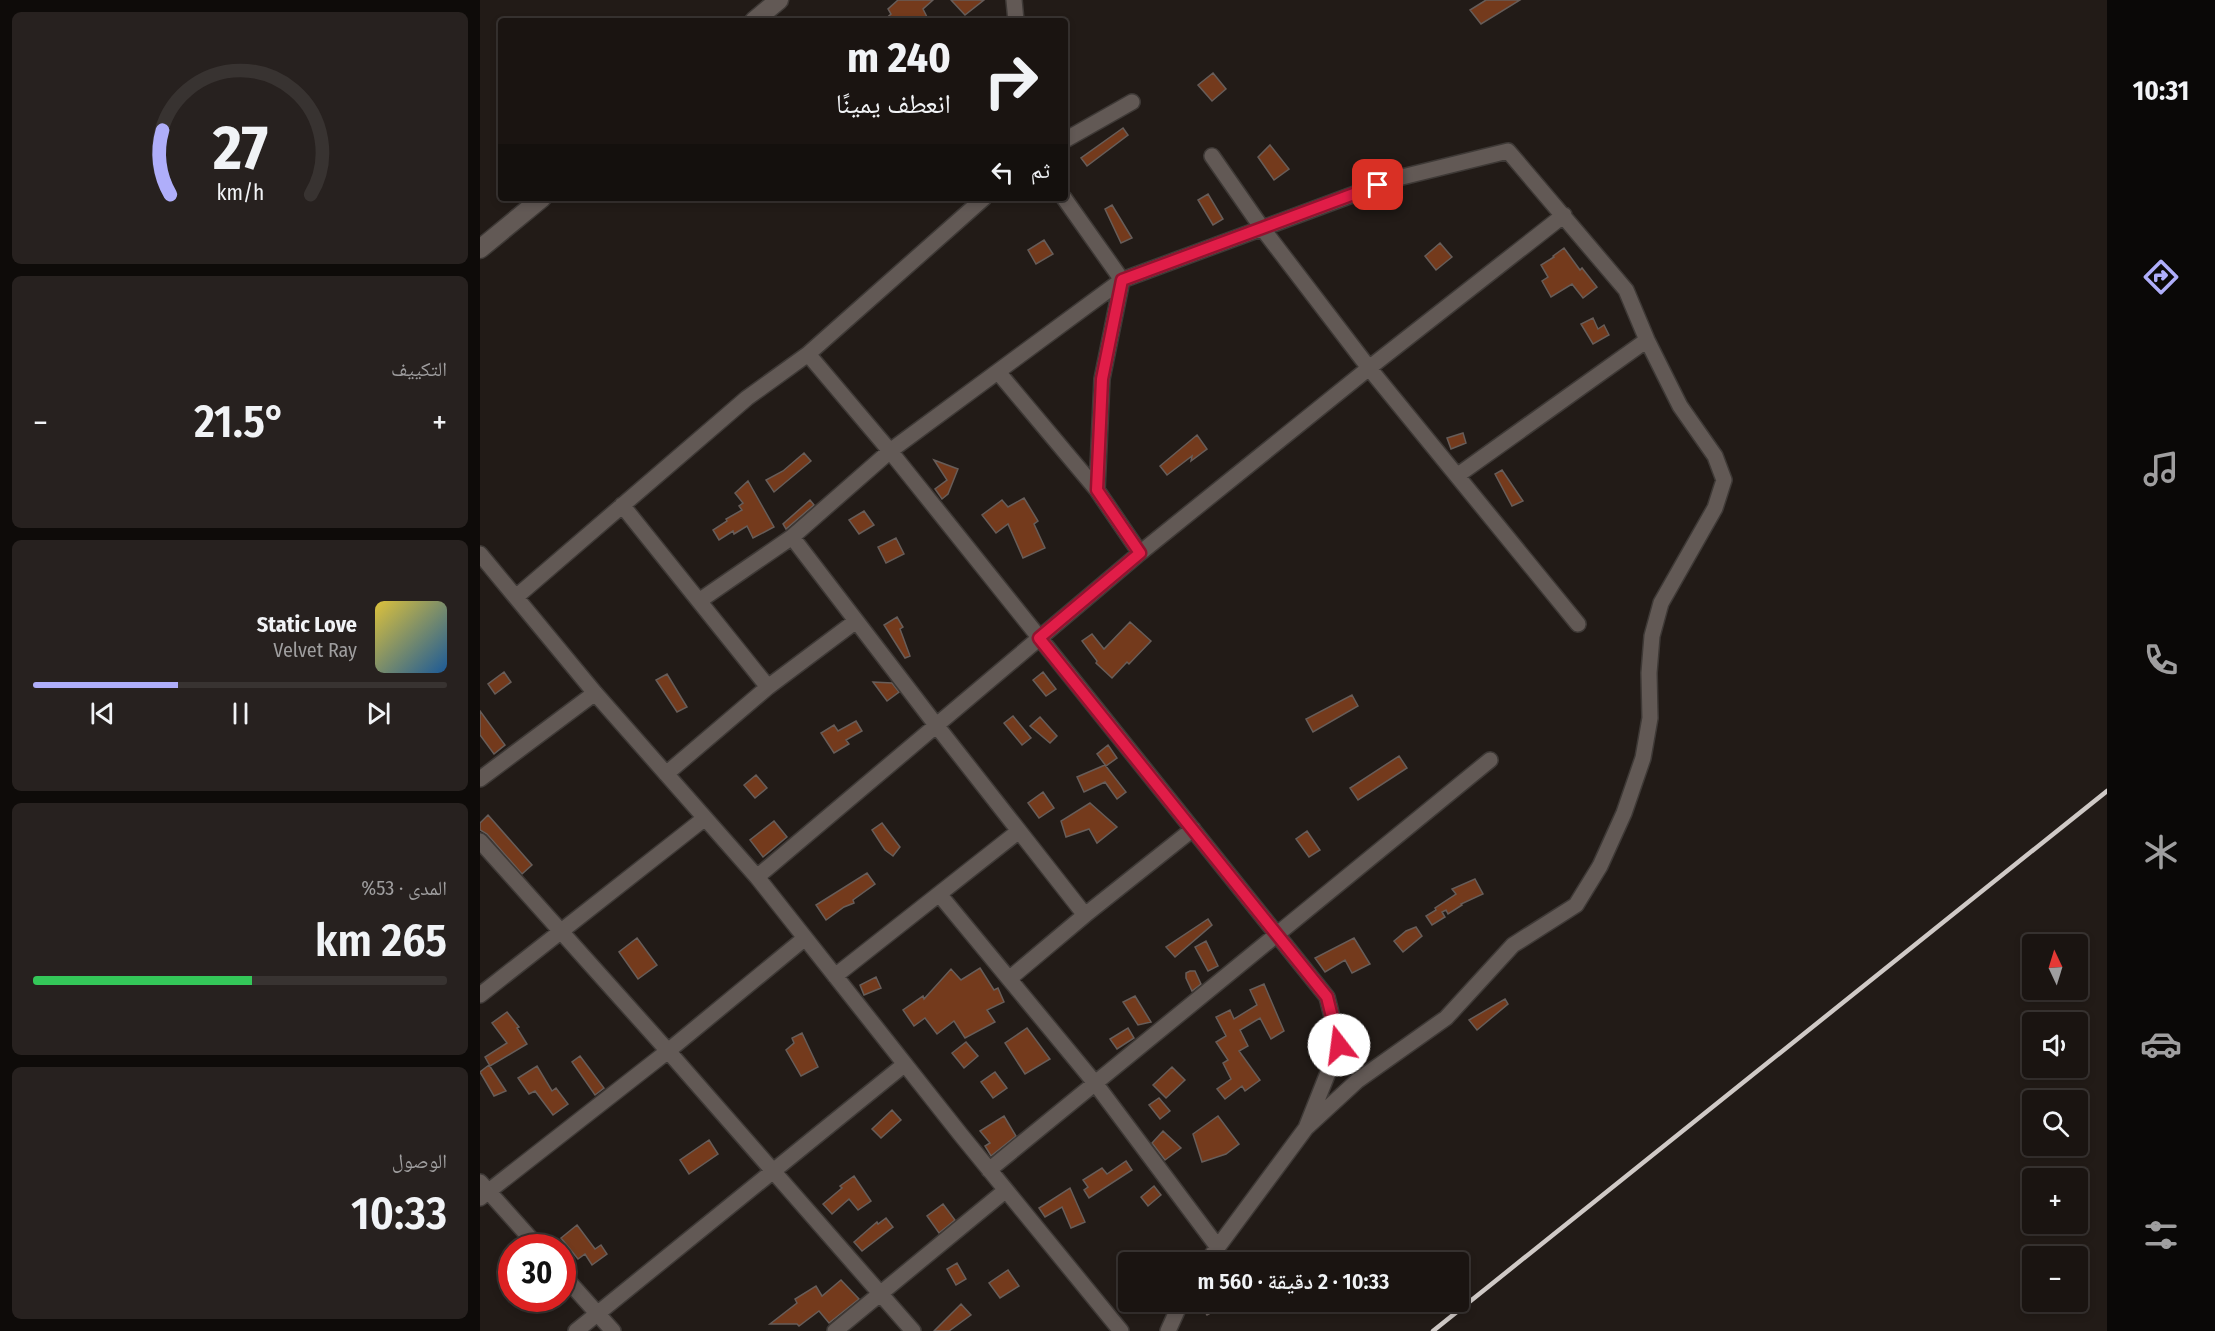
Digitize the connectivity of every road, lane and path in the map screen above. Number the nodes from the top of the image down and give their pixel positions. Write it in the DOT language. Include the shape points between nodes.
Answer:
graph roads {
  1 [pos="779,0"];
  2 [pos="1014,0"];
  3 [pos="758,18"];
  4 [pos="1016,18"];
  5 [pos="1132,102"];
  6 [pos="1068,138"];
  7 [pos="1212,156"];
  8 [pos="538,201"];
  9 [pos="981,201"];
  10 [pos="1066,201"];
  11 [pos="1564,215"];
  12 [pos="1262,228"];
  13 [pos="480,249"];
  14 [pos="1122,280"];
  15 [pos="1647,340"];
  16 [pos="808,354"];
  17 [pos="1369,368"];
  18 [pos="998,372"];
  19 [pos="890,451"];
  20 [pos="1458,475"];
  21 [pos="1097,490"];
  22 [pos="622,505"];
  23 [pos="792,537"];
  24 [pos="1140,553"];
  25 [pos="481,558"];
  26 [pos="516,597"];
  27 [pos="699,601"];
  28 [pos="856,621"];
  29 [pos="1578,624"];
  30 [pos="1039,638"];
  31 [pos="768,687"];
  32 [pos="595,693"];
  33 [pos="936,725"];
  34 [pos="1490,760"];
  35 [pos="666,774"];
  36 [pos="480,779"];
  37 [pos="705,818"];
  38 [pos="1193,829"];
  39 [pos="1019,831"];
  40 [pos="480,841"];
  41 [pos="757,877"];
  42 [pos="939,894"];
  43 [pos="1085,915"];
  44 [pos="562,932"];
  45 [pos="1277,934"];
  46 [pos="805,938"];
  47 [pos="835,976"];
  48 [pos="1009,979"];
  49 [pos="480,995"];
  50 [pos="668,1051"];
  51 [pos="905,1064"];
  52 [pos="1095,1083"];
  53 [pos="1306,1128"];
  54 [pos="989,1170"];
  55 [pos="773,1171"];
  56 [pos="483,1190"];
  57 [pos="1006,1190"];
  58 [pos="525,1234"];
  59 [pos="1217,1246"];
  60 [pos="1213,1252"];
  61 [pos="576,1290"];
  62 [pos="880,1294"];
  63 [pos="1177,1312"];
  64 [pos="597,1313"];
  65 [pos="576,1331"];
  66 [pos="613,1331"];
  67 [pos="835,1331"];
  68 [pos="913,1331"];
  69 [pos="1121,1331"];
  70 [pos="1168,1331"];
  1 -- 3 [label="main road"];
  2 -- 4 [label="street"];
  5 -- 6 [label="street"];
  7 -- 12 [label="street"];
  8 -- 13 [label="main road"];
  9 -- 16 [label="street"];
  10 -- 14 [label="street"];
  11 -- 12 [label="street" via="1509,151 1398,178"];
  11 -- 15 [label="street" via="1626,290"];
  11 -- 17 [label="street"];
  12 -- 14 [label="street"];
  12 -- 17 [label="street"];
  14 -- 18 [label="street"];
  14 -- 21 [label="street" via="1102,379"];
  15 -- 20 [label="street"];
  15 -- 53 [label="street" via="1680,406 1715,456 1724,480 1715,508 1661,603 1652,636 1650,718 1643,759 1624,813 1600,866 1576,905 1513,945 1446,1018 1357,1081"];
  16 -- 19 [label="street"];
  16 -- 22 [label="street" via="747,398"];
  17 -- 20 [label="street"];
  17 -- 24 [label="street"];
  18 -- 19 [label="street"];
  18 -- 21 [label="street"];
  19 -- 23 [label="street"];
  19 -- 30 [label="street"];
  20 -- 29 [label="street"];
  21 -- 24 [label="street"];
  22 -- 26 [label="street"];
  22 -- 27 [label="street"];
  23 -- 27 [label="street"];
  23 -- 28 [label="street"];
  24 -- 30 [label="street"];
  25 -- 26 [label="street"];
  26 -- 32 [label="street"];
  27 -- 31 [label="street"];
  28 -- 31 [label="street"];
  28 -- 33 [label="street"];
  30 -- 33 [label="street"];
  30 -- 38 [label="street"];
  31 -- 35 [label="street"];
  32 -- 35 [label="street"];
  32 -- 36 [label="street"];
  33 -- 39 [label="street"];
  33 -- 41 [label="street"];
  34 -- 45 [label="street"];
  35 -- 37 [label="street"];
  37 -- 41 [label="street"];
  37 -- 44 [label="street"];
  38 -- 43 [label="street"];
  38 -- 45 [label="street"];
  39 -- 42 [label="street"];
  39 -- 43 [label="street"];
  40 -- 44 [label="street"];
  41 -- 46 [label="street"];
  42 -- 47 [label="street"];
  42 -- 48 [label="street"];
  43 -- 48 [label="street"];
  44 -- 49 [label="street"];
  44 -- 50 [label="street"];
  45 -- 52 [label="street"];
  45 -- 53 [label="street" via="1327,997 1339,1045"];
  46 -- 47 [label="street"];
  46 -- 50 [label="street"];
  47 -- 51 [label="street"];
  48 -- 52 [label="street"];
  50 -- 55 [label="street"];
  50 -- 56 [label="street"];
  51 -- 54 [label="street"];
  51 -- 55 [label="street"];
  52 -- 54 [label="street"];
  52 -- 59 [label="street"];
  53 -- 59 [label="street"];
  54 -- 57 [label="street"];
  55 -- 62 [label="street"];
  55 -- 64 [label="street"];
  56 -- 58 [label="street"];
  57 -- 62 [label="street"];
  57 -- 69 [label="street"];
  59 -- 60 [label="street"];
  61 -- 64 [label="street"];
  62 -- 67 [label="street"];
  62 -- 68 [label="street"];
  63 -- 70 [label="street"];
  64 -- 65 [label="street"];
  64 -- 66 [label="street"];
}
